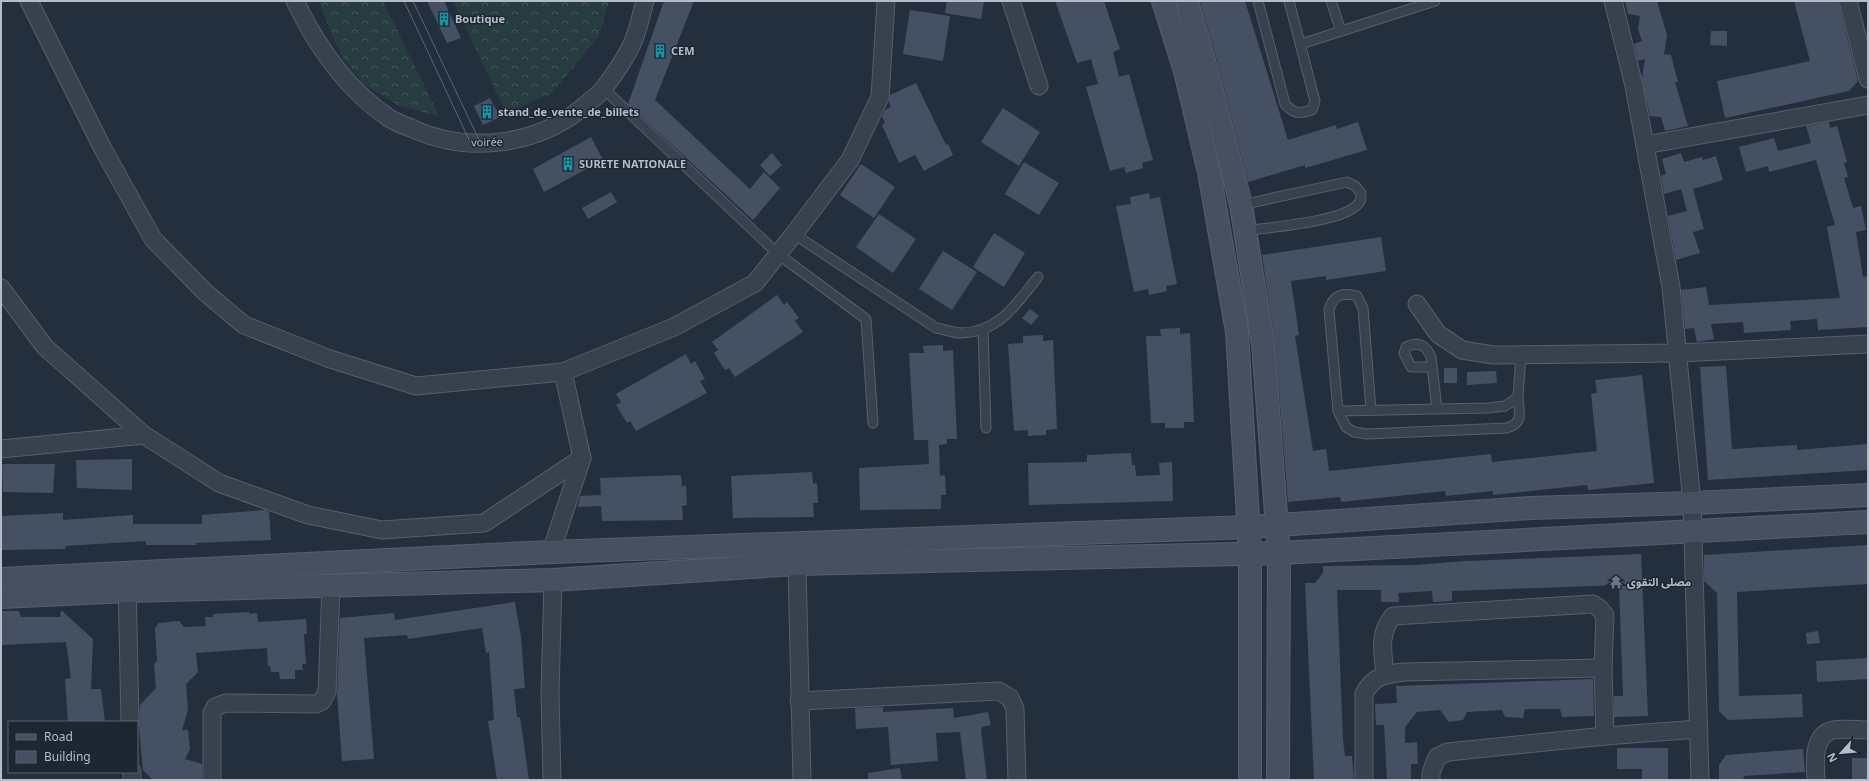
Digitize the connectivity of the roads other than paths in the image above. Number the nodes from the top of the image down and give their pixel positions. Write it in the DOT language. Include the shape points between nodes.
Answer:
graph roads {
  1 [pos="29,1"];
  2 [pos="295,1"];
  3 [pos="645,1"];
  4 [pos="886,1"];
  5 [pos="1011,1"];
  6 [pos="1163,1"];
  7 [pos="1187,1"];
  8 [pos="1258,1"];
  9 [pos="1289,1"];
  10 [pos="1331,1"];
  11 [pos="1435,1"];
  12 [pos="1613,1"];
  13 [pos="1848,1"];
  14 [pos="1341,31"];
  15 [pos="1301,44"];
  16 [pos="1868,79"];
  17 [pos="1039,86"];
  18 [pos="604,89"];
  19 [pos="1868,105"];
  20 [pos="1644,145"];
  21 [pos="1241,205"];
  22 [pos="1245,231"];
  23 [pos="794,234"];
  24 [pos="778,254"];
  25 [pos="1038,277"];
  26 [pos="1,288"];
  27 [pos="1417,304"];
  28 [pos="983,330"];
  29 [pos="1868,344"];
  30 [pos="1678,354"];
  31 [pos="1521,355"];
  32 [pos="1432,367"];
  33 [pos="563,372"];
  34 [pos="1518,397"];
  35 [pos="1437,408"];
  36 [pos="1371,410"];
  37 [pos="1338,411"];
  38 [pos="873,423"];
  39 [pos="986,428"];
  40 [pos="144,435"];
  41 [pos="1,449"];
  42 [pos="582,458"];
  43 [pos="1868,495"];
  44 [pos="1692,503"];
  45 [pos="1868,522"];
  46 [pos="1276,524"];
  47 [pos="1249,527"];
  48 [pos="1693,530"];
  49 [pos="551,552"];
  50 [pos="1250,552"];
  51 [pos="1279,553"];
  52 [pos="797,564"];
  53 [pos="1,579"];
  54 [pos="553,580"];
  55 [pos="127,582"];
  56 [pos="331,586"];
  57 [pos="1,597"];
  58 [pos="1603,668"];
  59 [pos="1385,674"];
  60 [pos="799,701"];
  61 [pos="130,721"];
  62 [pos="1699,729"];
  63 [pos="1868,730"];
  64 [pos="1605,736"];
  65 [pos="212,780"];
  66 [pos="552,780"];
  67 [pos="802,780"];
  68 [pos="1017,780"];
  69 [pos="1250,780"];
  70 [pos="1278,780"];
  71 [pos="1364,780"];
  72 [pos="1431,780"];
  73 [pos="1700,780"];
  74 [pos="1816,780"];
  1 -- 33 [label="street" via="103,149 153,239 206,293 244,325 330,359 416,386"];
  2 -- 18 [label="street, voirée" via="305,23 328,59 356,91 389,118 429,136 472,144 515,140 548,130 578,112"];
  3 -- 18 [label="street, voirée" via="632,44"];
  4 -- 23 [label="street" via="880,97 850,160"];
  5 -- 17 [label="street"];
  6 -- 47 [label="main road" via="1185,71 1209,172 1237,332"];
  7 -- 21 [label="main road"];
  8 -- 15 [label="lane" via="1285,104 1291,110 1300,113 1312,110 1315,101"];
  9 -- 15 [label="lane"];
  10 -- 14 [label="lane"];
  11 -- 14 [label="lane"];
  12 -- 20 [label="street" via="1634,86"];
  13 -- 16 [label="street"];
  14 -- 15 [label="lane"];
  18 -- 24 [label="lane"];
  19 -- 20 [label="street"];
  20 -- 30 [label="street" via="1672,288"];
  21 -- 22 [label="main road"];
  21 -- 22 [label="lane" via="1347,182 1361,193 1361,201 1344,213 1328,218"];
  22 -- 46 [label="main road" via="1263,344"];
  23 -- 24 [label="street"];
  23 -- 28 [label="lane" via="936,328 960,333"];
  24 -- 33 [label="street" via="754,283 674,327"];
  24 -- 38 [label="lane" via="866,319"];
  25 -- 28 [label="lane" via="1004,318"];
  26 -- 40 [label="street" via="46,347"];
  27 -- 31 [label="street" via="1438,334 1462,350 1493,355"];
  28 -- 39 [label="lane"];
  29 -- 30 [label="street"];
  30 -- 31 [label="street"];
  30 -- 44 [label="street"];
  31 -- 34 [label="lane"];
  32 -- 35 [label="lane"];
  33 -- 42 [label="street"];
  34 -- 35 [label="lane" via="1505,406"];
  34 -- 37 [label="lane" via="1519,420 1515,426 1507,428 1366,434 1354,432 1346,427"];
  35 -- 36 [label="lane"];
  36 -- 37 [label="lane"];
  36 -- 37 [label="lane" via="1363,308 1357,296 1347,294 1331,301 1329,310"];
  40 -- 41 [label="street"];
  40 -- 42 [label="street" via="219,483 308,515 382,530 484,523"];
  42 -- 49 [label="street"];
  43 -- 44 [label="main road"];
  44 -- 46 [label="main road" via="1530,508"];
  44 -- 48 [label="street"];
  45 -- 48 [label="main road"];
  46 -- 47 [label="main road"];
  46 -- 51 [label="main road"];
  47 -- 49 [label="main road"];
  47 -- 50 [label="main road"];
  48 -- 51 [label="main road"];
  48 -- 62 [label="street"];
  49 -- 55 [label="main road"];
  50 -- 51 [label="main road"];
  50 -- 52 [label="main road"];
  50 -- 69 [label="main road"];
  51 -- 70 [label="main road"];
  52 -- 54 [label="main road"];
  52 -- 60 [label="street"];
  53 -- 55 [label="main road"];
  54 -- 56 [label="main road"];
  54 -- 66 [label="street" via="550,693"];
  55 -- 56 [label="main road"];
  55 -- 57 [label="main road"];
  55 -- 61 [label="street"];
  56 -- 65 [label="street" via="325,697 316,704 226,704 216,707 212,713"];
  58 -- 59 [label="street"];
  58 -- 59 [label="street" via="1605,615 1593,604 1393,616 1382,634"];
  58 -- 64 [label="street"];
  59 -- 71 [label="street" via="1367,687 1364,694"];
  60 -- 67 [label="street"];
  60 -- 68 [label="street" via="999,691 1010,698 1015,709"];
  62 -- 64 [label="street"];
  62 -- 73 [label="street"];
  63 -- 74 [label="street" via="1832,730 1819,740 1815,754"];
  64 -- 72 [label="street" via="1448,752 1437,757"];
}
